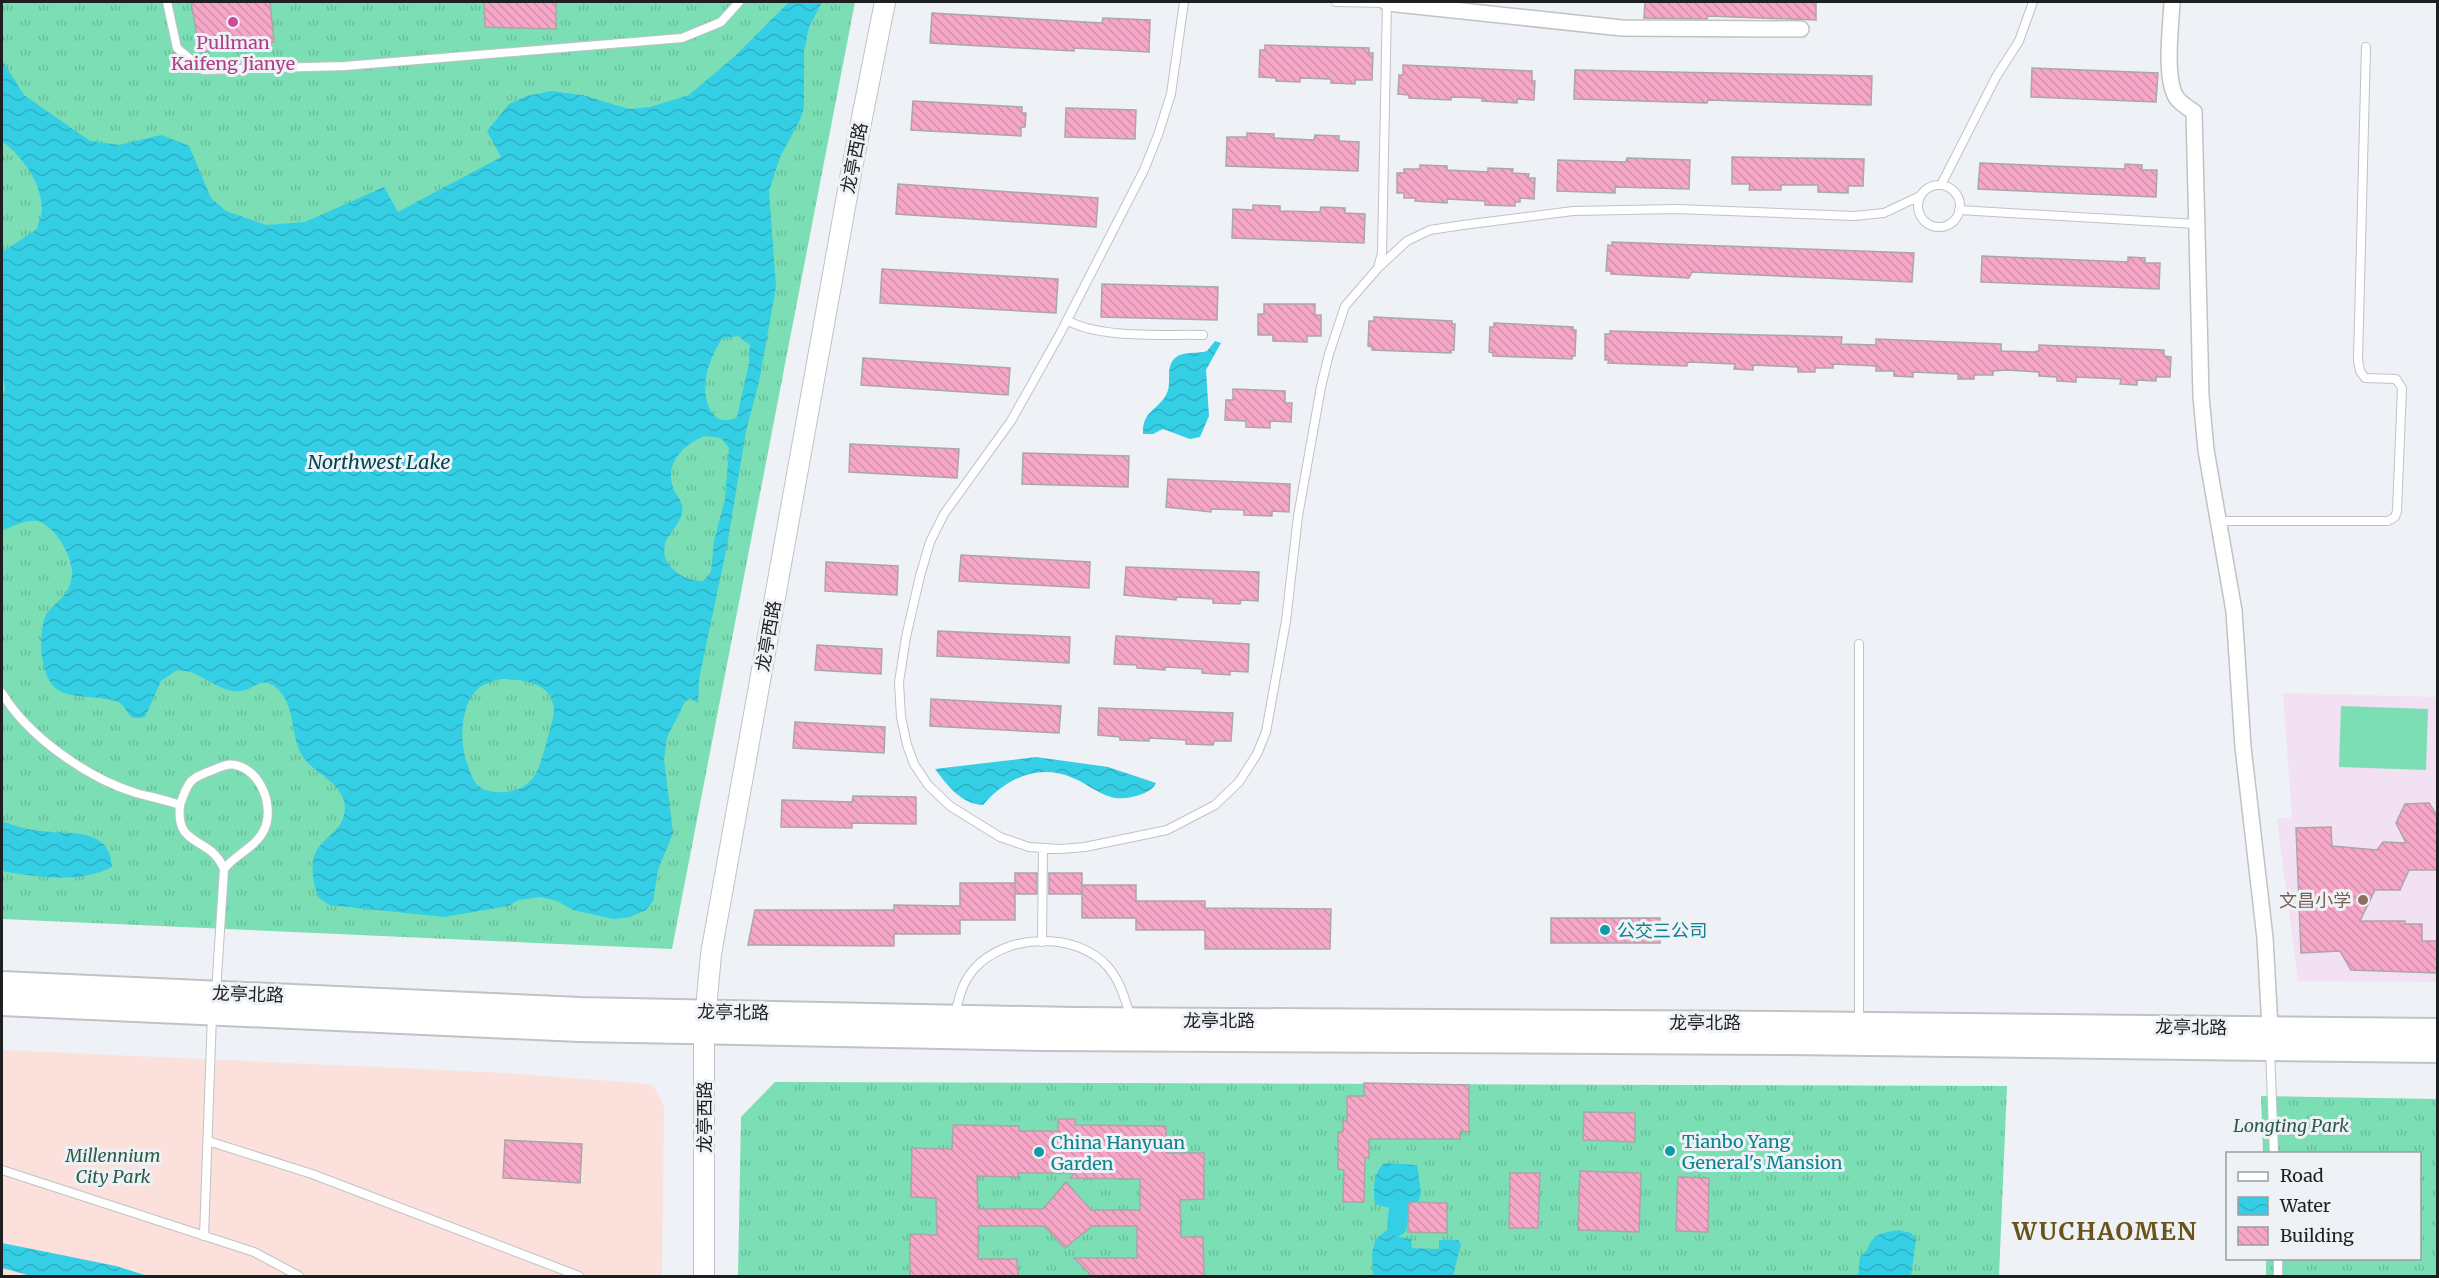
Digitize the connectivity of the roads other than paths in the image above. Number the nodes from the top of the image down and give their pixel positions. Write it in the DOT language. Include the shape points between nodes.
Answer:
graph roads {
  1 [pos="167,2"];
  2 [pos="739,2"];
  3 [pos="885,2"];
  4 [pos="1184,2"];
  5 [pos="1336,2"];
  6 [pos="2033,2"];
  7 [pos="2172,2"];
  8 [pos="1387,3"];
  9 [pos="1801,29"];
  10 [pos="2366,47"];
  11 [pos="1941,185"];
  12 [pos="1920,196"];
  13 [pos="1959,210"];
  14 [pos="2196,224"];
  15 [pos="1378,268"];
  16 [pos="1067,320"];
  17 [pos="1203,335"];
  18 [pos="2217,520"];
  19 [pos="1859,644"];
  20 [pos="2,693"];
  21 [pos="180,805"];
  22 [pos="1043,848"];
  23 [pos="225,869"];
  24 [pos="1042,942"];
  25 [pos="2,983"];
  26 [pos="214,1003"];
  27 [pos="2,1004"];
  28 [pos="955,1016"];
  29 [pos="1131,1019"];
  30 [pos="704,1022"];
  31 [pos="1859,1023"];
  32 [pos="2438,1030"];
  33 [pos="2270,1038"];
  34 [pos="2438,1051"];
  35 [pos="207,1140"];
  36 [pos="2274,1152"];
  37 [pos="2,1170"];
  38 [pos="204,1236"];
  39 [pos="2278,1260"];
  40 [pos="299,1276"];
  41 [pos="579,1276"];
  42 [pos="704,1276"];
  43 [pos="2278,1276"];
  1 -- 2 [label="lane" via="177,48 203,70 345,66 682,38 721,22"];
  3 -- 30 [label="street, 龙亭西路" via="822,333 716,931"];
  4 -- 16 [label="lane" via="1170,94 1158,135"];
  5 -- 8 [label="lane"];
  6 -- 11 [label="lane" via="2019,41 1996,77"];
  7 -- 14 [label="street" via="2172,89 2194,112"];
  8 -- 9 [label="street" via="1622,28"];
  8 -- 15 [label="lane" via="1382,253"];
  10 -- 18 [label="lane" via="2358,360 2365,378 2396,379 2402,388 2397,511 2388,521"];
  11 -- 12 [label="lane"];
  11 -- 13 [label="lane" via="1955,192"];
  12 -- 13 [label="lane" via="1919,213 1931,225 1948,225"];
  12 -- 15 [label="lane" via="1884,213 1854,216 1677,209 1573,211 1474,224 1430,230 1407,241"];
  13 -- 14 [label="lane"];
  14 -- 18 [label="street" via="2201,396"];
  15 -- 22 [label="lane" via="1346,306 1321,387 1298,516 1286,621 1266,732 1257,754 1239,782 1215,805 1167,830 1085,847"];
  16 -- 17 [label="lane" via="1100,332"];
  16 -- 22 [label="lane" via="1011,421 944,514 930,542 906,636 899,682 907,745 928,785 950,806 1000,837"];
  18 -- 33 [label="street" via="2234,611 2243,747 2265,938"];
  19 -- 31 [label="lane"];
  20 -- 21 [label="lane" via="32,731 59,752 99,777"];
  21 -- 23 [label="lane" via="179,819 187,837 207,847 220,858"];
  21 -- 23 [label="lane" via="187,785 196,775 226,765 247,770 261,786 268,807 265,828 258,841 234,857"];
  22 -- 24 [label="lane"];
  23 -- 26 [label="lane"];
  24 -- 28 [label="lane" via="1010,947 979,965 960,990"];
  24 -- 29 [label="lane" via="1076,946 1108,967 1121,988"];
  25 -- 26 [label="main road, 龙亭北路"];
  26 -- 27 [label="main road, 龙亭北路"];
  26 -- 30 [label="main road, 龙亭北路" via="580,1009"];
  26 -- 35 [label="lane"];
  28 -- 29 [label="main road, 龙亭北路"];
  28 -- 30 [label="main road, 龙亭北路"];
  29 -- 31 [label="main road, 龙亭北路"];
  30 -- 33 [label="main road, 龙亭北路" via="1073,1040 1778,1043"];
  30 -- 42 [label="street, 龙亭西路"];
  31 -- 33 [label="main road, 龙亭北路"];
  32 -- 33 [label="main road, 龙亭北路"];
  33 -- 34 [label="main road, 龙亭北路"];
  33 -- 36 [label="lane"];
  35 -- 38 [label="lane"];
  35 -- 41 [label="lane" via="312,1174"];
  37 -- 38 [label="lane"];
  38 -- 40 [label="lane" via="254,1252"];
  39 -- 43 [label="lane"];
}
